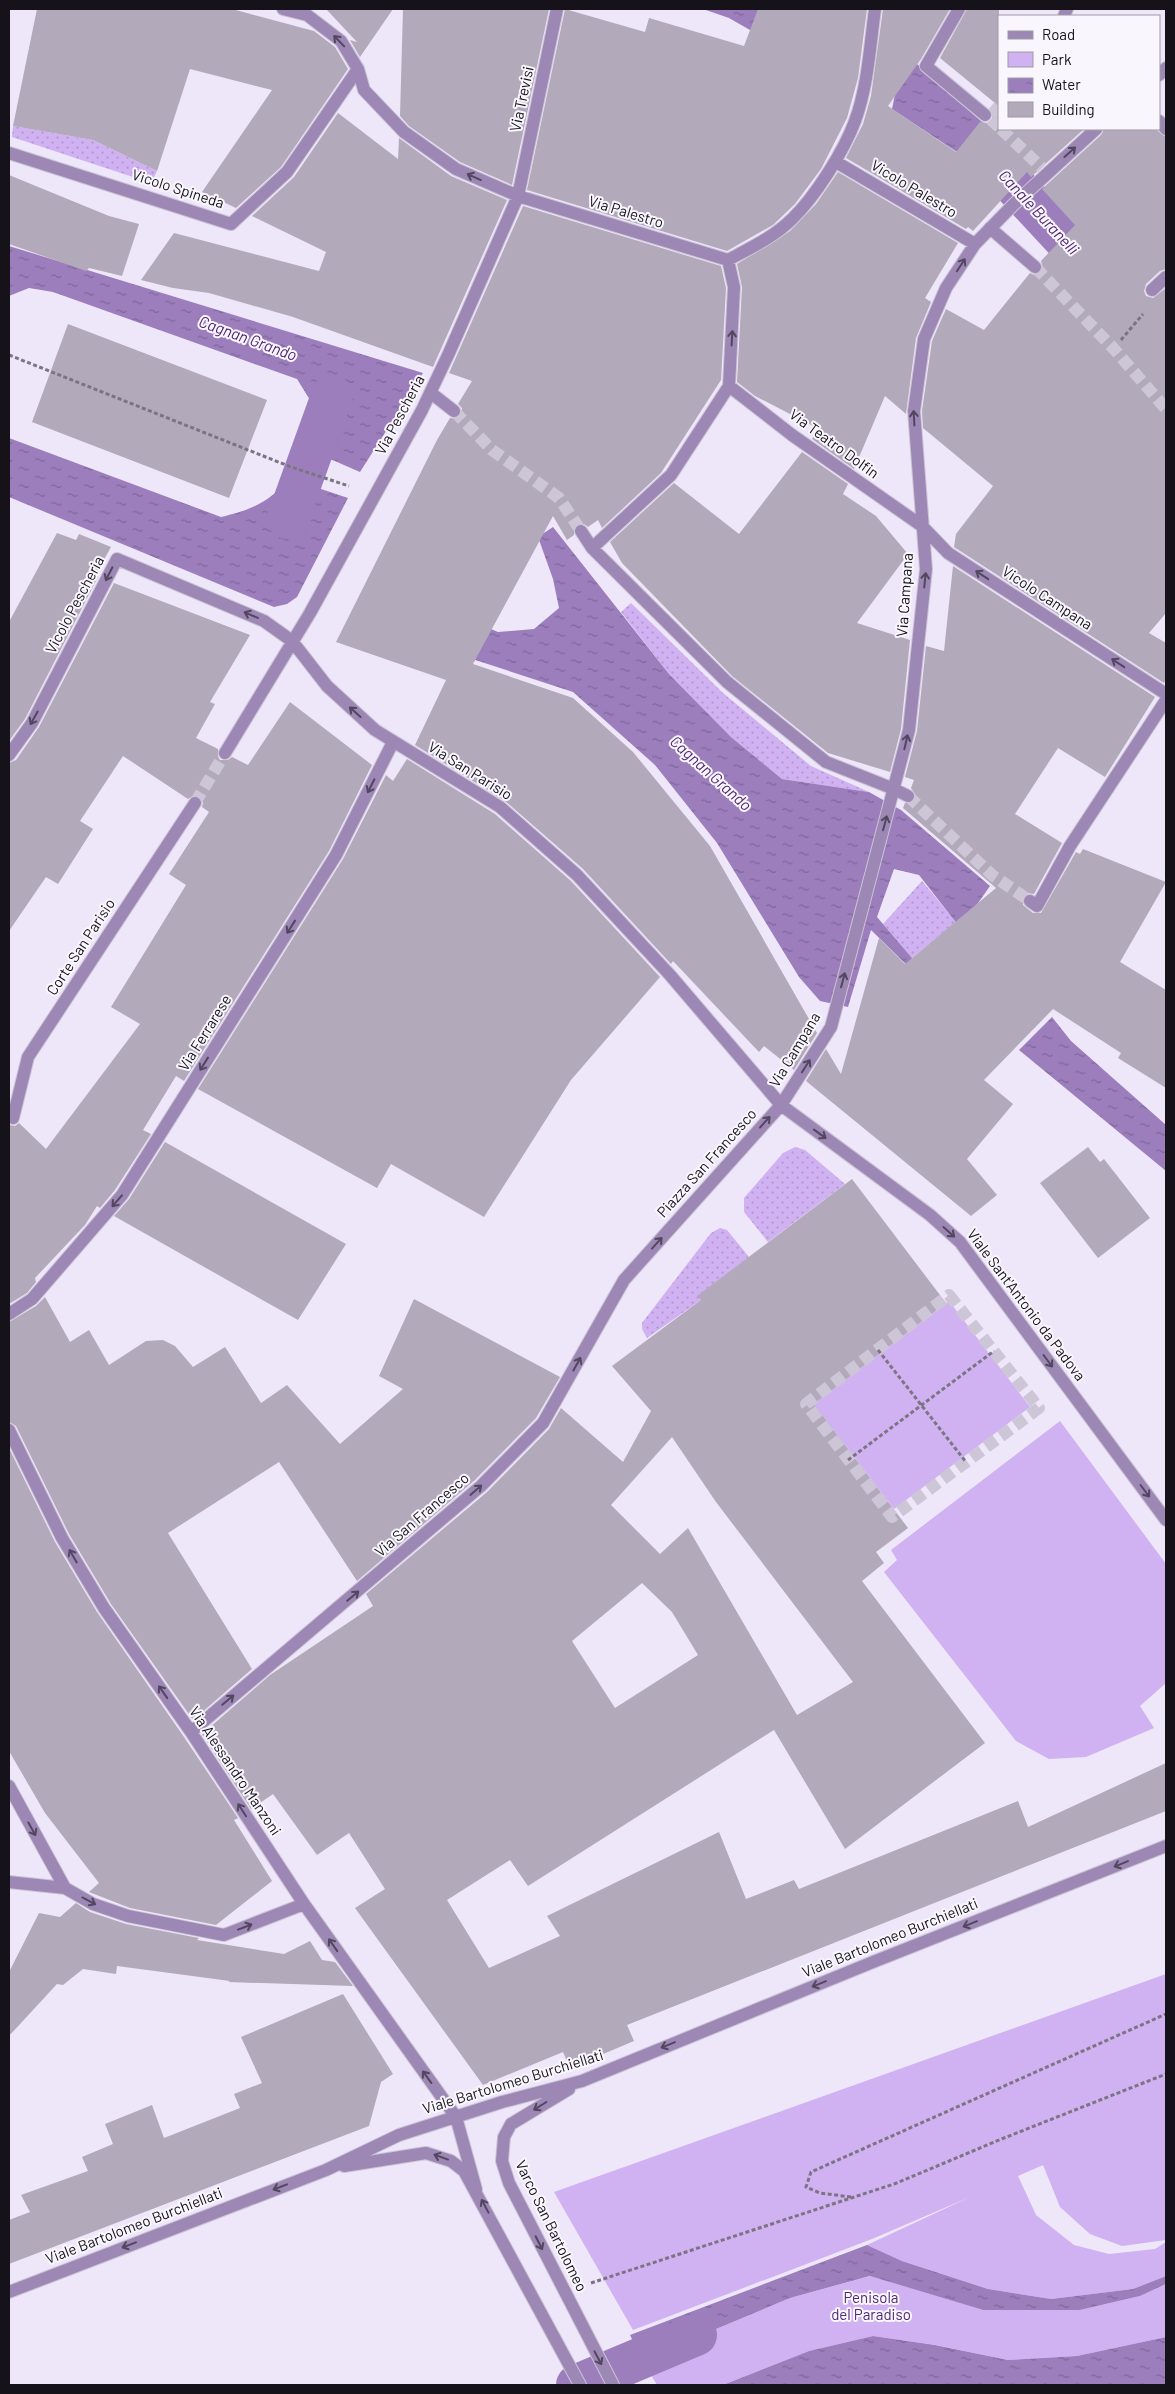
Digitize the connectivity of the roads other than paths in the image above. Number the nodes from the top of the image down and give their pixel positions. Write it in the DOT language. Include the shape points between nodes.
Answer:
graph roads {
  1 [pos="283,9"];
  2 [pos="557,9"];
  3 [pos="875,9"];
  4 [pos="959,9"];
  5 [pos="358,69"];
  6 [pos="985,115"];
  7 [pos="1095,130"];
  8 [pos="9,153"];
  9 [pos="836,162"];
  10 [pos="518,196"];
  11 [pos="990,228"];
  12 [pos="975,244"];
  13 [pos="728,260"];
  14 [pos="1035,267"];
  15 [pos="1166,277"];
  16 [pos="1152,290"];
  17 [pos="730,386"];
  18 [pos="431,393"];
  19 [pos="454,411"];
  20 [pos="922,526"];
  21 [pos="581,531"];
  22 [pos="592,548"];
  23 [pos="292,641"];
  24 [pos="1164,695"];
  25 [pos="393,742"];
  26 [pos="225,753"];
  27 [pos="9,756"];
  28 [pos="894,789"];
  29 [pos="908,796"];
  30 [pos="195,803"];
  31 [pos="1034,904"];
  32 [pos="781,1105"];
  33 [pos="13,1118"];
  34 [pos="624,1280"];
  35 [pos="9,1314"];
  36 [pos="9,1430"];
  37 [pos="1166,1520"];
  38 [pos="191,1732"];
  39 [pos="9,1786"];
  40 [pos="1166,1846"];
  41 [pos="9,1882"];
  42 [pos="65,1888"];
  43 [pos="304,1904"];
  44 [pos="582,2081"];
  45 [pos="456,2117"];
  46 [pos="326,2170"];
  47 [pos="476,2189"];
  48 [pos="9,2292"];
  49 [pos="580,2385"];
  50 [pos="613,2385"];
  5 -- 1 [label="street, Via Palestro, one-way" via="341,41 307,15"];
  2 -- 10 [label="street, Via Trevisi"];
  3 -- 9 [label="street" via="856,120"];
  4 -- 6 [label="street" via="926,66"];
  5 -- 8 [label="street, Vicolo Spineda" via="287,172 231,224"];
  10 -- 5 [label="street, Via Palestro, one-way" via="456,169 404,132 364,90"];
  11 -- 7 [label="street, Via Campana, one-way" via="1044,172"];
  9 -- 12 [label="street, Vicolo Palestro"];
  9 -- 13 [label="street" via="792,219 762,242"];
  10 -- 13 [label="street, Via Palestro"];
  10 -- 18 [label="street, Via Pescheria"];
  11 -- 12 [label="street, Via Campana"];
  11 -- 14 [label="street"];
  20 -- 12 [label="street, Via Campana, one-way" via="914,411 924,339 946,288"];
  17 -- 13 [label="street, one-way" via="734,287"];
  15 -- 16 [label="street"];
  17 -- 20 [label="street, Via Teatro Dolfin"];
  17 -- 22 [label="street" via="671,476"];
  18 -- 19 [label="street"];
  18 -- 23 [label="street, Via Pescheria"];
  24 -- 20 [label="street, Vicolo Campana, one-way" via="948,553"];
  28 -- 20 [label="street, Via Campana, one-way" via="909,730 926,569"];
  21 -- 22 [label="street"];
  22 -- 28 [label="street" via="727,682 826,762"];
  25 -- 23 [label="street, Via San Parisio, one-way" via="327,686"];
  23 -- 26 [label="street, Via Pescheria"];
  23 -- 27 [label="street, Vicolo Pescheria, one-way" via="264,621 117,559 32,723"];
  24 -- 31 [label="street"];
  25 -- 32 [label="street, Via San Parisio" via="500,807 577,875 670,975"];
  25 -- 35 [label="street, Via Ferrarese, one-way" via="336,855 122,1194 32,1299"];
  28 -- 29 [label="street"];
  32 -- 28 [label="street, Via Campana, one-way" via="831,1027"];
  30 -- 33 [label="street, Corte San Parisio" via="28,1058"];
  34 -- 32 [label="street, Piazza San Francesco, one-way"];
  32 -- 37 [label="street, Viale Sant'Antonio da Padova, one-way" via="930,1215 960,1242"];
  38 -- 34 [label="street, Via San Francesco, one-way" via="481,1486 544,1423"];
  38 -- 36 [label="street, Via Alessandro Manzoni, one-way" via="104,1608 62,1538"];
  43 -- 38 [label="street, Via Alessandro Manzoni, one-way"];
  39 -- 42 [label="street, one-way"];
  40 -- 44 [label="street, Viale Bartolomeo Burchiellati, one-way"];
  41 -- 42 [label="street"];
  42 -- 43 [label="street, one-way" via="93,1904 128,1916 224,1935"];
  45 -- 43 [label="street, Via Alessandro Manzoni, one-way"];
  44 -- 45 [label="street, Viale Bartolomeo Burchiellati"];
  44 -- 50 [label="street, Varco San Bartolomeo, one-way" via="511,2124 504,2137 502,2161 509,2183"];
  45 -- 46 [label="street, Viale Bartolomeo Burchiellati" via="399,2135"];
  45 -- 47 [label="street"];
  47 -- 46 [label="street, one-way" via="464,2171 451,2161 426,2152"];
  46 -- 48 [label="street, Viale Bartolomeo Burchiellati, one-way"];
  49 -- 47 [label="street, one-way"];
}
